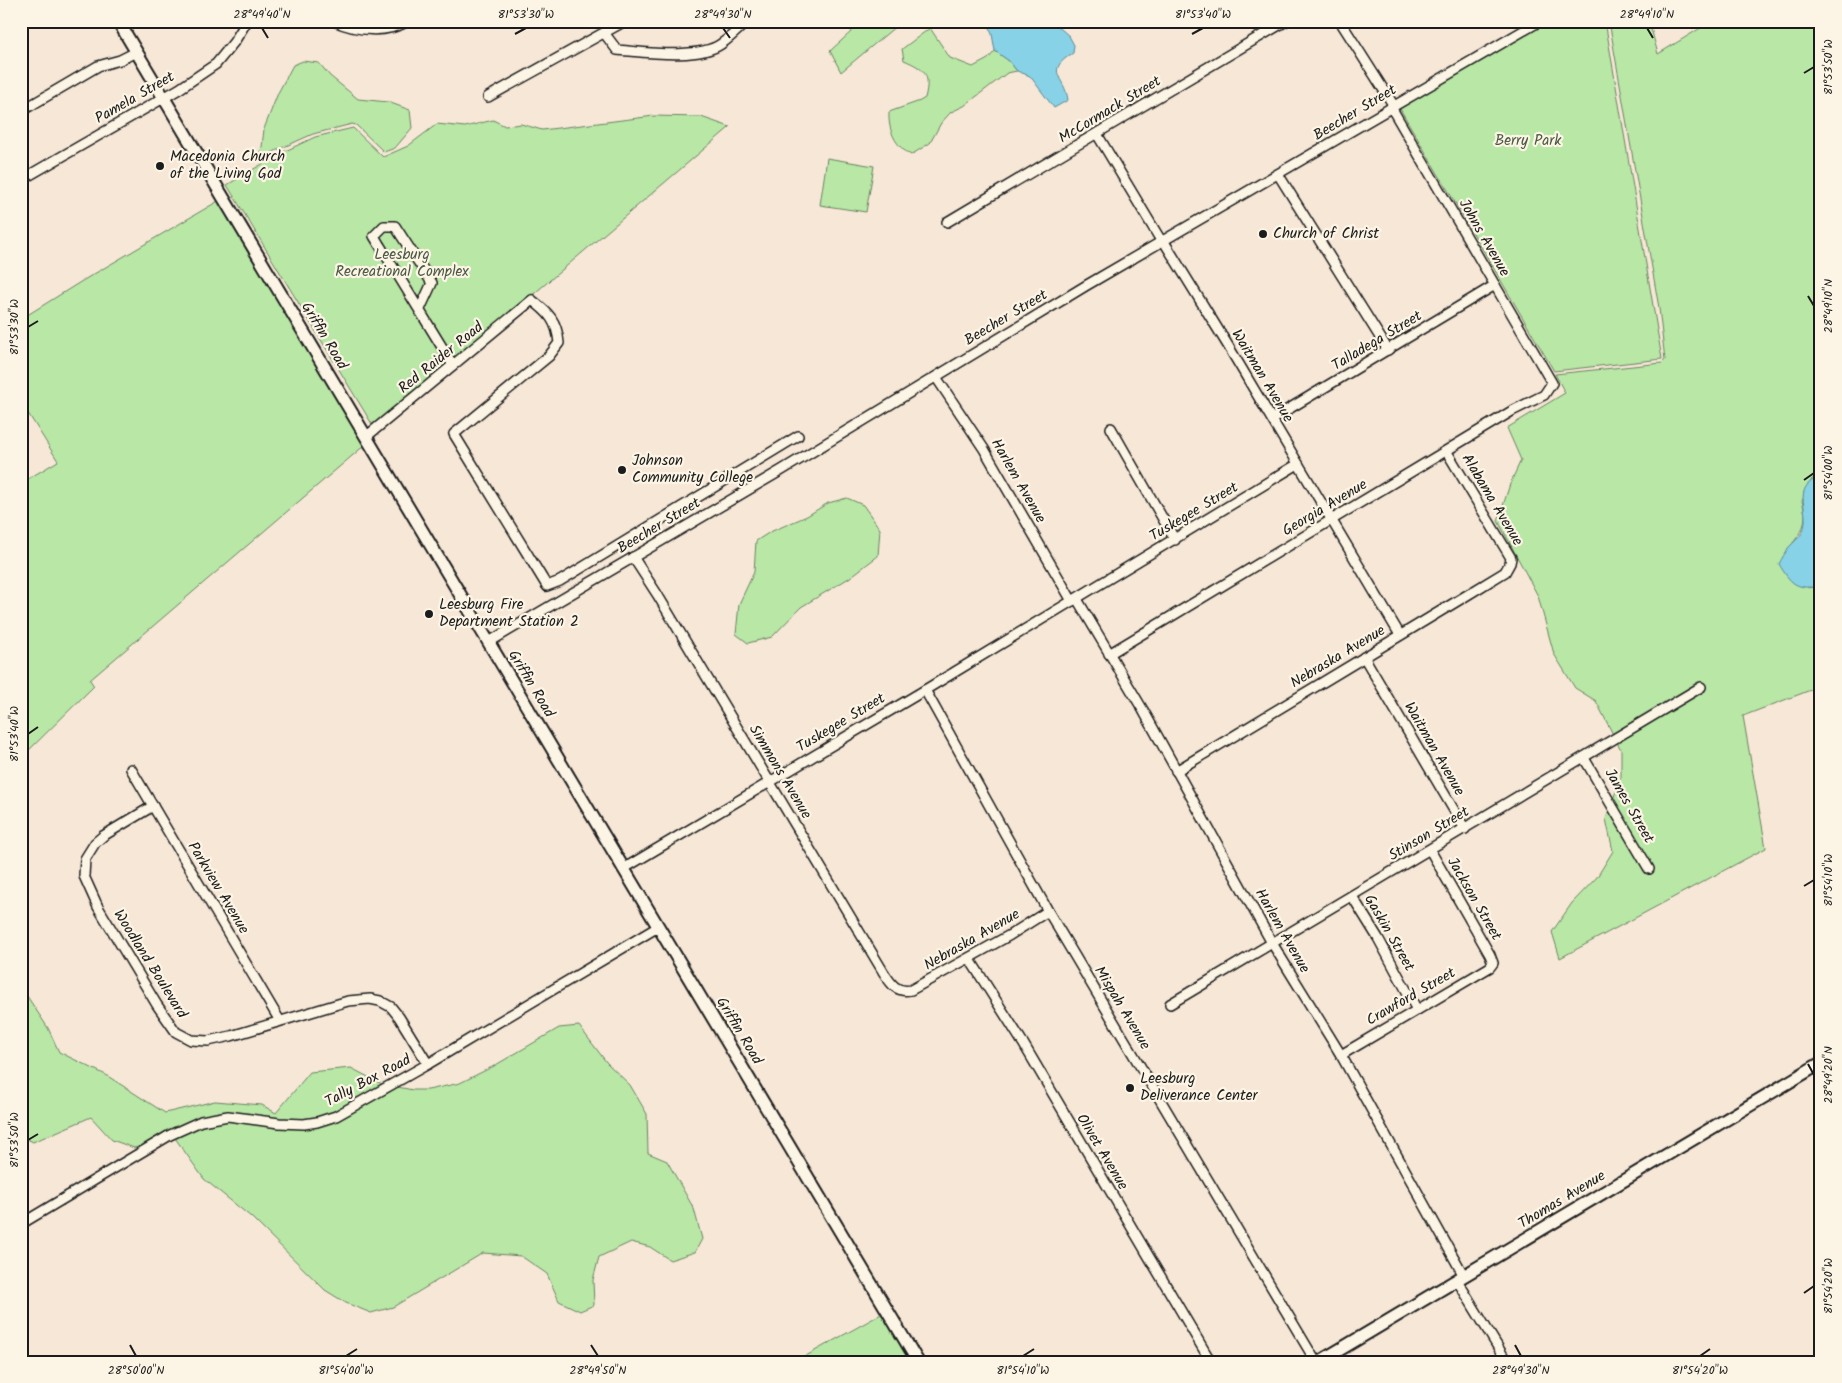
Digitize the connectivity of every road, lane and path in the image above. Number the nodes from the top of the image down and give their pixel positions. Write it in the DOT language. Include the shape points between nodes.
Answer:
graph roads {
  1 [pos="118,21"];
  2 [pos="247,21"];
  3 [pos="334,21"];
  4 [pos="408,21"];
  5 [pos="625,21"];
  6 [pos="747,21"];
  7 [pos="1286,21"];
  8 [pos="1340,21"];
  9 [pos="1540,21"];
  10 [pos="605,34"];
  11 [pos="136,52"];
  12 [pos="164,97"];
  13 [pos="488,97"];
  14 [pos="21,105"];
  15 [pos="1392,106"];
  16 [pos="1097,134"];
  17 [pos="1278,174"];
  18 [pos="21,180"];
  19 [pos="947,222"];
  20 [pos="1163,240"];
  21 [pos="1495,285"];
  22 [pos="420,309"];
  23 [pos="1388,350"];
  24 [pos="453,365"];
  25 [pos="936,377"];
  26 [pos="1552,383"];
  27 [pos="1272,419"];
  28 [pos="1111,428"];
  29 [pos="366,436"];
  30 [pos="798,436"];
  31 [pos="1447,452"];
  32 [pos="1298,464"];
  33 [pos="1332,520"];
  34 [pos="1175,540"];
  35 [pos="633,558"];
  36 [pos="1510,562"];
  37 [pos="1075,600"];
  38 [pos="1400,635"];
  39 [pos="489,642"];
  40 [pos="1109,654"];
  41 [pos="1364,657"];
  42 [pos="1701,687"];
  43 [pos="925,690"];
  44 [pos="1584,758"];
  45 [pos="131,769"];
  46 [pos="1176,772"];
  47 [pos="770,782"];
  48 [pos="153,806"];
  49 [pos="1465,829"];
  50 [pos="1430,850"];
  51 [pos="1649,868"];
  52 [pos="623,869"];
  53 [pos="1352,896"];
  54 [pos="1048,911"];
  55 [pos="658,927"];
  56 [pos="1272,942"];
  57 [pos="969,958"];
  58 [pos="1493,963"];
  59 [pos="908,991"];
  60 [pos="1170,1004"];
  61 [pos="1417,1010"];
  62 [pos="280,1021"];
  63 [pos="1341,1055"];
  64 [pos="1821,1063"];
  65 [pos="428,1064"];
  66 [pos="21,1224"];
  67 [pos="1460,1278"];
  68 [pos="918,1362"];
  69 [pos="1211,1362"];
  70 [pos="1318,1362"];
  71 [pos="1507,1362"];
  1 -- 11 [label="street, Griffin Road"];
  2 -- 12 [label="street, Pamela Street" via="216,64"];
  3 -- 4 [label="street" via="368,30 396,27"];
  5 -- 10 [label="street"];
  6 -- 10 [label="street" via="720,45 701,52 617,50"];
  7 -- 16 [label="street, McCormack Street"];
  8 -- 15 [label="street, Johns Avenue"];
  9 -- 15 [label="street, Beecher Street"];
  10 -- 13 [label="street"];
  11 -- 12 [label="street, Griffin Road"];
  11 -- 14 [label="street" via="98,66 28,107"];
  12 -- 18 [label="street, Pamela Street"];
  12 -- 29 [label="street, Griffin Road"];
  15 -- 17 [label="street, Beecher Street"];
  15 -- 21 [label="street, Johns Avenue"];
  16 -- 19 [label="street, McCormack Street"];
  16 -- 20 [label="street, Waitman Avenue"];
  17 -- 20 [label="street, Beecher Street"];
  17 -- 23 [label="street"];
  20 -- 25 [label="street, Beecher Street"];
  20 -- 27 [label="street, Waitman Avenue"];
  21 -- 23 [label="street, Talladega Street"];
  21 -- 26 [label="street, Johns Avenue"];
  22 -- 22 [label="street" via="374,236 384,226 395,226 432,283"];
  22 -- 24 [label="street"];
  23 -- 27 [label="street, Talladega Street"];
  24 -- 29 [label="street, Red Raider Road"];
  24 -- 30 [label="street, Red Raider Road" via="532,300 547,311 558,329 560,343 549,356 454,434 547,586"];
  25 -- 35 [label="street, Beecher Street"];
  25 -- 37 [label="street, Harlem Avenue" via="984,449"];
  26 -- 31 [label="street, Georgia Avenue" via="1544,395"];
  27 -- 32 [label="street, Waitman Avenue"];
  28 -- 34 [label="street"];
  29 -- 39 [label="street, Griffin Road"];
  31 -- 33 [label="street, Georgia Avenue"];
  31 -- 36 [label="street, Alabama Avenue" via="1511,558"];
  32 -- 33 [label="street, Waitman Avenue"];
  32 -- 34 [label="street, Tuskegee Street"];
  33 -- 38 [label="street, Waitman Avenue"];
  33 -- 40 [label="street, Georgia Avenue"];
  34 -- 37 [label="street, Tuskegee Street"];
  35 -- 39 [label="street, Beecher Street"];
  35 -- 47 [label="street, Simmons Avenue"];
  36 -- 38 [label="street, Nebraska Avenue" via="1505,572"];
  37 -- 40 [label="street, Harlem Avenue"];
  37 -- 43 [label="street, Tuskegee Street"];
  38 -- 41 [label="street, Nebraska Avenue"];
  39 -- 52 [label="street, Griffin Road"];
  40 -- 46 [label="street, Harlem Avenue"];
  41 -- 46 [label="street, Nebraska Avenue"];
  41 -- 49 [label="street, Waitman Avenue"];
  42 -- 44 [label="street, Stinson Street"];
  43 -- 47 [label="street, Tuskegee Street"];
  43 -- 54 [label="street, Mispah Avenue"];
  44 -- 49 [label="street, Stinson Street"];
  44 -- 51 [label="street, James Street"];
  45 -- 48 [label="street, Parkview Avenue"];
  46 -- 56 [label="street, Harlem Avenue"];
  47 -- 52 [label="street, Tuskegee Street"];
  47 -- 59 [label="street, Simmons Avenue" via="892,985"];
  48 -- 62 [label="street, Parkview Avenue"];
  48 -- 62 [label="street, Woodland Boulevard" via="103,836 84,859 84,876 98,907 169,1024 183,1037 208,1041"];
  49 -- 50 [label="street, Stinson Street"];
  50 -- 53 [label="street, Stinson Street"];
  50 -- 58 [label="street, Jackson Street"];
  52 -- 55 [label="street, Griffin Road"];
  53 -- 56 [label="street, Stinson Street"];
  53 -- 61 [label="street, Gaskin Street"];
  54 -- 57 [label="street, Nebraska Avenue"];
  54 -- 70 [label="street, Mispah Avenue"];
  55 -- 65 [label="street, Tally Box Road"];
  55 -- 68 [label="street, Griffin Road"];
  56 -- 60 [label="street, Stinson Street"];
  56 -- 63 [label="street, Harlem Avenue"];
  57 -- 59 [label="street, Nebraska Avenue"];
  57 -- 69 [label="street, Olivet Avenue" via="1023,1043"];
  58 -- 61 [label="street, Crawford Street" via="1490,968"];
  61 -- 63 [label="street, Crawford Street"];
  62 -- 65 [label="street, Woodland Boulevard" via="348,1001 380,1000 399,1017"];
  63 -- 67 [label="street, Harlem Avenue"];
  64 -- 67 [label="street, Thomas Avenue"];
  65 -- 66 [label="street, Tally Box Road" via="336,1116 318,1122 280,1123 228,1116 191,1125"];
  67 -- 70 [label="street, Thomas Avenue"];
  67 -- 71 [label="street, Harlem Avenue"];
}
